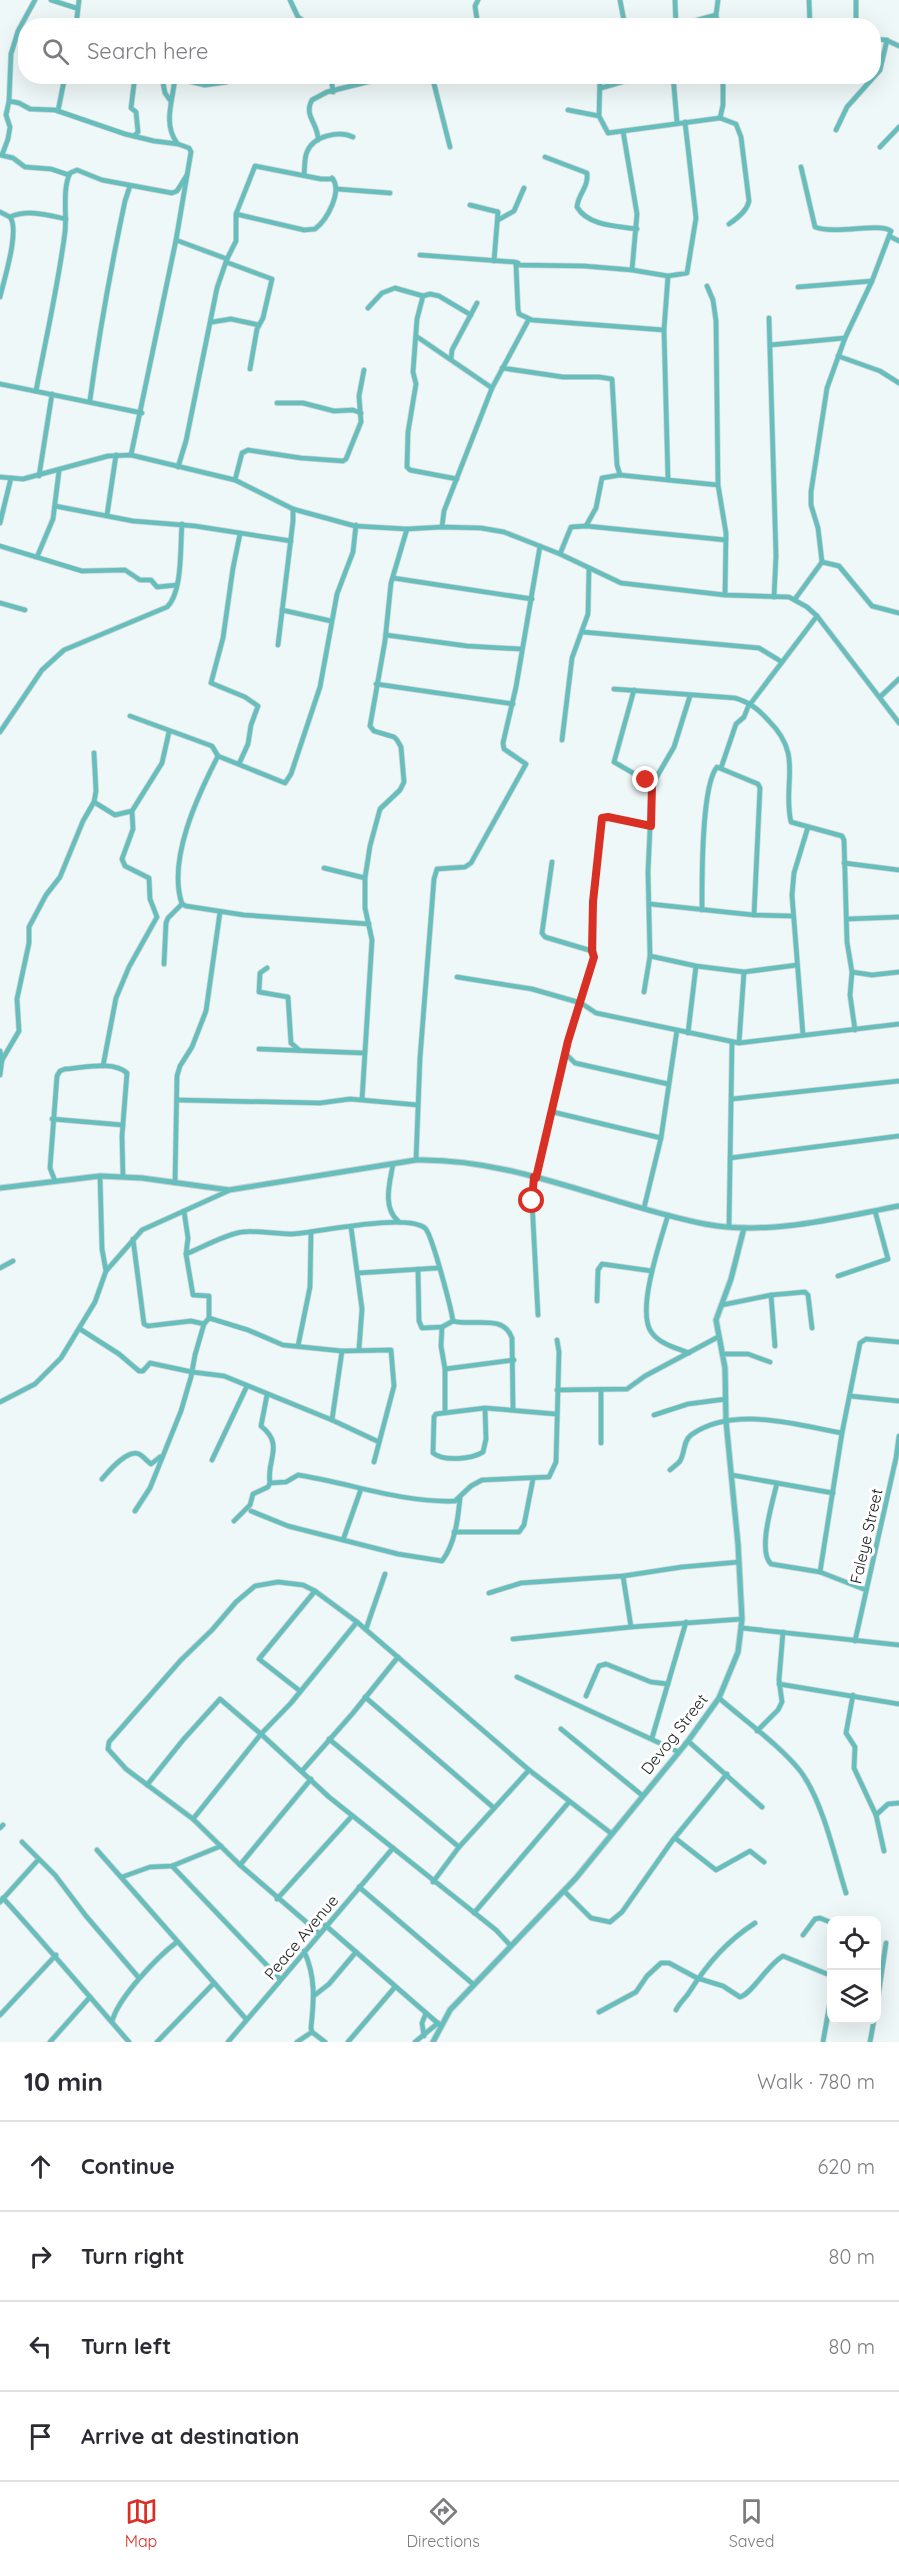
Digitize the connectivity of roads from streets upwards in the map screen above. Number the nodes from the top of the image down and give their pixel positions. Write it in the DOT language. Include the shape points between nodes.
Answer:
graph roads {
  1 [pos="35,0"];
  2 [pos="51,0"];
  3 [pos="79,0"];
  4 [pos="290,0"];
  5 [pos="478,0"];
  6 [pos="620,0"];
  7 [pos="675,0"];
  8 [pos="718,0"];
  9 [pos="809,0"];
  10 [pos="856,0"];
  11 [pos="76,8"];
  12 [pos="716,15"];
  13 [pos="25,18"];
  14 [pos="76,18"];
  15 [pos="299,18"];
  16 [pos="477,18"];
  17 [pos="624,18"];
  18 [pos="676,18"];
  19 [pos="705,18"];
  20 [pos="717,18"];
  21 [pos="810,18"];
  22 [pos="856,18"];
  23 [pos="18,31"];
  24 [pos="881,40"];
  25 [pos="887,40"];
  26 [pos="899,46"];
  27 [pos="881,66"];
  28 [pos="63,84"];
  29 [pos="134,84"];
  30 [pos="163,84"];
  31 [pos="174,84"];
  32 [pos="332,84"];
  33 [pos="362,84"];
  34 [pos="434,84"];
  35 [pos="601,84"];
  36 [pos="615,84"];
  37 [pos="674,84"];
  38 [pos="723,84"];
  39 [pos="867,84"];
  40 [pos="601,88"];
  41 [pos="333,92"];
  42 [pos="170,100"];
  43 [pos="9,101"];
  44 [pos="568,110"];
  45 [pos="58,111"];
  46 [pos="600,116"];
  47 [pos="720,118"];
  48 [pos="685,122"];
  49 [pos="677,123"];
  50 [pos="899,127"];
  51 [pos="836,130"];
  52 [pos="623,131"];
  53 [pos="134,136"];
  54 [pos="353,137"];
  55 [pos="318,140"];
  56 [pos="178,144"];
  57 [pos="450,147"];
  58 [pos="880,147"];
  59 [pos="1,155"];
  60 [pos="545,158"];
  61 [pos="801,167"];
  62 [pos="189,172"];
  63 [pos="69,175"];
  64 [pos="304,176"];
  65 [pos="130,186"];
  66 [pos="524,188"];
  67 [pos="337,189"];
  68 [pos="390,193"];
  69 [pos="470,205"];
  70 [pos="0,212"];
  71 [pos="236,214"];
  72 [pos="10,216"];
  73 [pos="66,219"];
  74 [pos="498,220"];
  75 [pos="729,224"];
  76 [pos="637,229"];
  77 [pos="891,237"];
  78 [pos="176,240"];
  79 [pos="899,241"];
  80 [pos="420,255"];
  81 [pos="227,261"];
  82 [pos="494,261"];
  83 [pos="516,266"];
  84 [pos="632,270"];
  85 [pos="668,276"];
  86 [pos="872,280"];
  87 [pos="707,286"];
  88 [pos="798,287"];
  89 [pos="423,296"];
  90 [pos="0,297"];
  91 [pos="477,303"];
  92 [pos="368,308"];
  93 [pos="471,315"];
  94 [pos="769,318"];
  95 [pos="529,319"];
  96 [pos="212,322"];
  97 [pos="259,325"];
  98 [pos="664,330"];
  99 [pos="416,336"];
  100 [pos="844,338"];
  101 [pos="770,345"];
  102 [pos="838,356"];
  103 [pos="451,358"];
  104 [pos="502,368"];
  105 [pos="250,369"];
  106 [pos="363,370"];
  107 [pos="899,383"];
  108 [pos="0,384"];
  109 [pos="492,388"];
  110 [pos="36,391"];
  111 [pos="52,394"];
  112 [pos="90,400"];
  113 [pos="277,403"];
  114 [pos="359,405"];
  115 [pos="353,410"];
  116 [pos="142,413"];
  117 [pos="360,413"];
  118 [pos="131,454"];
  119 [pos="116,455"];
  120 [pos="178,467"];
  121 [pos="59,471"];
  122 [pos="620,475"];
  123 [pos="39,476"];
  124 [pos="0,477"];
  125 [pos="11,478"];
  126 [pos="457,479"];
  127 [pos="235,480"];
  128 [pos="668,480"];
  129 [pos="718,485"];
  130 [pos="55,506"];
  131 [pos="292,509"];
  132 [pos="107,515"];
  133 [pos="0,523"];
  134 [pos="182,524"];
  135 [pos="356,525"];
  136 [pos="586,526"];
  137 [pos="442,527"];
  138 [pos="407,529"];
  139 [pos="240,534"];
  140 [pos="726,540"];
  141 [pos="291,541"];
  142 [pos="0,546"];
  143 [pos="540,546"];
  144 [pos="560,554"];
  145 [pos="37,557"];
  146 [pos="822,562"];
  147 [pos="589,568"];
  148 [pos="393,578"];
  149 [pos="177,585"];
  150 [pos="725,595"];
  151 [pos="774,597"];
  152 [pos="532,599"];
  153 [pos="795,599"];
  154 [pos="0,603"];
  155 [pos="25,610"];
  156 [pos="282,610"];
  157 [pos="899,613"];
  158 [pos="817,616"];
  159 [pos="331,621"];
  160 [pos="583,632"];
  161 [pos="386,635"];
  162 [pos="278,645"];
  163 [pos="521,649"];
  164 [pos="782,662"];
  165 [pos="899,679"];
  166 [pos="376,684"];
  167 [pos="614,689"];
  168 [pos="634,690"];
  169 [pos="690,696"];
  170 [pos="880,698"];
  171 [pos="751,702"];
  172 [pos="513,704"];
  173 [pos="130,716"];
  174 [pos="899,723"];
  175 [pos="0,732"];
  176 [pos="169,732"];
  177 [pos="562,740"];
  178 [pos="94,753"];
  179 [pos="218,756"];
  180 [pos="239,764"];
  181 [pos="721,768"];
  182 [pos="652,784"];
  183 [pos="94,802"];
  184 [pos="132,811"];
  185 [pos="651,826"];
  186 [pos="808,827"];
  187 [pos="552,862"];
  188 [pos="844,863"];
  189 [pos="324,868"];
  190 [pos="899,870"];
  191 [pos="365,878"];
  192 [pos="182,904"];
  193 [pos="650,904"];
  194 [pos="702,910"];
  195 [pos="220,912"];
  196 [pos="754,915"];
  197 [pos="792,916"];
  198 [pos="899,917"];
  199 [pos="847,919"];
  200 [pos="369,924"];
  201 [pos="592,951"];
  202 [pos="650,956"];
  203 [pos="164,964"];
  204 [pos="797,965"];
  205 [pos="696,966"];
  206 [pos="267,968"];
  207 [pos="744,972"];
  208 [pos="852,972"];
  209 [pos="899,972"];
  210 [pos="457,977"];
  211 [pos="644,992"];
  212 [pos="580,1003"];
  213 [pos="899,1024"];
  214 [pos="677,1030"];
  215 [pos="855,1030"];
  216 [pos="688,1033"];
  217 [pos="803,1035"];
  218 [pos="732,1042"];
  219 [pos="740,1043"];
  220 [pos="259,1049"];
  221 [pos="299,1050"];
  222 [pos="0,1052"];
  223 [pos="364,1053"];
  224 [pos="565,1053"];
  225 [pos="2,1060"];
  226 [pos="103,1066"];
  227 [pos="0,1074"];
  228 [pos="899,1081"];
  229 [pos="668,1084"];
  230 [pos="732,1099"];
  231 [pos="177,1100"];
  232 [pos="362,1100"];
  233 [pos="418,1105"];
  234 [pos="553,1112"];
  235 [pos="52,1119"];
  236 [pos="123,1125"];
  237 [pos="899,1136"];
  238 [pos="661,1138"];
  239 [pos="730,1158"];
  240 [pos="416,1160"];
  241 [pos="393,1164"];
  242 [pos="100,1176"];
  243 [pos="123,1177"];
  244 [pos="535,1177"];
  245 [pos="55,1181"];
  246 [pos="175,1183"];
  247 [pos="0,1188"];
  248 [pos="230,1190"];
  249 [pos="899,1206"];
  250 [pos="644,1208"];
  251 [pos="184,1211"];
  252 [pos="875,1211"];
  253 [pos="668,1215"];
  254 [pos="398,1221"];
  255 [pos="729,1226"];
  256 [pos="351,1227"];
  257 [pos="744,1228"];
  258 [pos="311,1232"];
  259 [pos="133,1239"];
  260 [pos="186,1254"];
  261 [pos="13,1261"];
  262 [pos="0,1268"];
  263 [pos="438,1268"];
  264 [pos="418,1269"];
  265 [pos="106,1271"];
  266 [pos="652,1271"];
  267 [pos="358,1273"];
  268 [pos="838,1276"];
  269 [pos="771,1295"];
  270 [pos="597,1301"];
  271 [pos="722,1305"];
  272 [pos="538,1315"];
  273 [pos="209,1318"];
  274 [pos="453,1320"];
  275 [pos="204,1324"];
  276 [pos="442,1327"];
  277 [pos="812,1328"];
  278 [pos="80,1329"];
  279 [pos="718,1337"];
  280 [pos="557,1340"];
  281 [pos="899,1342"];
  282 [pos="298,1346"];
  283 [pos="776,1346"];
  284 [pos="359,1349"];
  285 [pos="342,1350"];
  286 [pos="689,1353"];
  287 [pos="722,1354"];
  288 [pos="514,1360"];
  289 [pos="770,1362"];
  290 [pos="444,1369"];
  291 [pos="192,1372"];
  292 [pos="247,1386"];
  293 [pos="557,1390"];
  294 [pos="601,1390"];
  295 [pos="267,1395"];
  296 [pos="850,1396"];
  297 [pos="726,1399"];
  298 [pos="899,1401"];
  299 [pos="0,1402"];
  300 [pos="485,1408"];
  301 [pos="513,1409"];
  302 [pos="445,1413"];
  303 [pos="556,1414"];
  304 [pos="654,1415"];
  305 [pos="332,1420"];
  306 [pos="726,1421"];
  307 [pos="842,1433"];
  308 [pos="899,1436"];
  309 [pos="379,1442"];
  310 [pos="601,1443"];
  311 [pos="162,1456"];
  312 [pos="898,1458"];
  313 [pos="212,1460"];
  314 [pos="374,1462"];
  315 [pos="670,1470"];
  316 [pos="732,1475"];
  317 [pos="102,1479"];
  318 [pos="533,1479"];
  319 [pos="270,1483"];
  320 [pos="777,1483"];
  321 [pos="361,1488"];
  322 [pos="833,1493"];
  323 [pos="460,1498"];
  324 [pos="135,1511"];
  325 [pos="251,1511"];
  326 [pos="234,1521"];
  327 [pos="454,1533"];
  328 [pos="343,1540"];
  329 [pos="739,1562"];
  330 [pos="820,1572"];
  331 [pos="385,1574"];
  332 [pos="623,1576"];
  333 [pos="866,1590"];
  334 [pos="315,1591"];
  335 [pos="489,1593"];
  336 [pos="742,1619"];
  337 [pos="357,1622"];
  338 [pos="686,1622"];
  339 [pos="631,1627"];
  340 [pos="742,1628"];
  341 [pos="366,1629"];
  342 [pos="783,1632"];
  343 [pos="513,1639"];
  344 [pos="855,1641"];
  345 [pos="899,1645"];
  346 [pos="398,1657"];
  347 [pos="518,1677"];
  348 [pos="668,1684"];
  349 [pos="779,1684"];
  350 [pos="300,1691"];
  351 [pos="853,1695"];
  352 [pos="586,1696"];
  353 [pos="365,1697"];
  354 [pos="719,1698"];
  355 [pos="899,1704"];
  356 [pos="561,1729"];
  357 [pos="757,1731"];
  358 [pos="261,1734"];
  359 [pos="652,1738"];
  360 [pos="329,1739"];
  361 [pos="688,1741"];
  362 [pos="679,1752"];
  363 [pos="529,1770"];
  364 [pos="302,1771"];
  365 [pos="728,1774"];
  366 [pos="311,1779"];
  367 [pos="147,1785"];
  368 [pos="643,1796"];
  369 [pos="569,1802"];
  370 [pos="899,1803"];
  371 [pos="762,1807"];
  372 [pos="494,1808"];
  373 [pos="876,1815"];
  374 [pos="352,1816"];
  375 [pos="193,1818"];
  376 [pos="612,1834"];
  377 [pos="675,1838"];
  378 [pos="22,1842"];
  379 [pos="221,1846"];
  380 [pos="459,1847"];
  381 [pos="393,1848"];
  382 [pos="97,1850"];
  383 [pos="884,1851"];
  384 [pos="38,1860"];
  385 [pos="764,1862"];
  386 [pos="240,1865"];
  387 [pos="172,1866"];
  388 [pos="122,1876"];
  389 [pos="433,1882"];
  390 [pos="359,1887"];
  391 [pos="564,1891"];
  392 [pos="846,1893"];
  393 [pos="277,1899"];
  394 [pos="2,1900"];
  395 [pos="474,1913"];
  396 [pos="827,1921"];
  397 [pos="755,1923"];
  398 [pos="326,1925"];
  399 [pos="319,1933"];
  400 [pos="803,1935"];
  401 [pos="177,1942"];
  402 [pos="886,1943"];
  403 [pos="510,1946"];
  404 [pos="304,1951"];
  405 [pos="356,1952"];
  406 [pos="56,1955"];
  407 [pos="827,1974"];
  408 [pos="881,1977"];
  409 [pos="139,1978"];
  410 [pos="697,1978"];
  411 [pos="280,1980"];
  412 [pos="214,1983"];
  413 [pos="473,1984"];
  414 [pos="396,1987"];
  415 [pos="315,1995"];
  416 [pos="90,1997"];
  417 [pos="676,2010"];
  418 [pos="114,2012"];
  419 [pos="599,2012"];
  420 [pos="426,2013"];
  421 [pos="0,2015"];
  422 [pos="106,2015"];
  423 [pos="827,2016"];
  424 [pos="246,2019"];
  425 [pos="112,2022"];
  426 [pos="873,2024"];
  427 [pos="439,2025"];
  428 [pos="312,2032"];
  429 [pos="424,2036"];
  430 [pos="52,2042"];
  431 [pos="129,2042"];
  432 [pos="158,2042"];
  433 [pos="228,2042"];
  434 [pos="297,2042"];
  435 [pos="325,2042"];
  436 [pos="348,2042"];
  437 [pos="415,2042"];
  438 [pos="433,2042"];
  439 [pos="823,2042"];
  440 [pos="870,2042"];
  1 -- 13 [label="street"];
  2 -- 11 [label="street"];
  3 -- 11 [label="street"];
  4 -- 15 [label="street"];
  5 -- 16 [label="street"];
  6 -- 17 [label="street"];
  7 -- 18 [label="street"];
  8 -- 12 [label="street"];
  9 -- 21 [label="street"];
  10 -- 22 [label="street"];
  11 -- 14 [label="street"];
  12 -- 19 [label="street"];
  12 -- 20 [label="street"];
  23 -- 43 [label="street" via="11,54"];
  24 -- 25 [label="street"];
  25 -- 26 [label="street"];
  25 -- 27 [label="street"];
  28 -- 45 [label="street"];
  29 -- 53 [label="street" via="131,108 138,118 138,132"];
  30 -- 42 [label="street"];
  31 -- 42 [label="street"];
  32 -- 41 [label="street"];
  33 -- 41 [label="street"];
  34 -- 57 [label="street"];
  35 -- 40 [label="street"];
  36 -- 40 [label="street"];
  37 -- 49 [label="street"];
  38 -- 47 [label="street"];
  39 -- 51 [label="street" via="851,102"];
  40 -- 46 [label="street"];
  41 -- 55 [label="street" via="316,96 309,106"];
  42 -- 56 [label="street" via="170,121"];
  43 -- 45 [label="street" via="30,109"];
  43 -- 59 [label="street" via="6,115 10,127"];
  44 -- 46 [label="street"];
  45 -- 53 [label="street"];
  46 -- 52 [label="street" via="608,133"];
  47 -- 48 [label="street"];
  47 -- 75 [label="street" via="738,127 749,201"];
  48 -- 49 [label="street"];
  48 -- 85 [label="street" via="696,218 687,273"];
  49 -- 52 [label="street"];
  50 -- 58 [label="street"];
  52 -- 76 [label="street"];
  53 -- 56 [label="street"];
  54 -- 55 [label="street" via="338,133"];
  55 -- 64 [label="street" via="307,150"];
  56 -- 62 [label="street" via="191,152"];
  59 -- 63 [label="street" via="25,167"];
  60 -- 76 [label="street" via="587,173 577,207 585,218"];
  61 -- 77 [label="street" via="813,226 848,231 888,228"];
  62 -- 65 [label="street" via="172,193"];
  62 -- 78 [label="street"];
  63 -- 65 [label="street" via="77,170"];
  63 -- 73 [label="street"];
  64 -- 67 [label="street" via="332,178 333,179 335,183"];
  64 -- 71 [label="street" via="255,166"];
  65 -- 112 [label="street" via="96,343"];
  66 -- 74 [label="street" via="514,211"];
  67 -- 68 [label="street"];
  67 -- 71 [label="street" via="315,229 304,230"];
  69 -- 74 [label="street" via="496,210"];
  70 -- 72 [label="street"];
  71 -- 81 [label="street" via="237,236"];
  72 -- 73 [label="street" via="34,213"];
  72 -- 90 [label="street" via="14,226"];
  73 -- 110 [label="street"];
  74 -- 82 [label="street"];
  76 -- 84 [label="street"];
  77 -- 79 [label="street"];
  77 -- 86 [label="street"];
  78 -- 81 [label="street"];
  78 -- 116 [label="street"];
  80 -- 82 [label="street"];
  81 -- 96 [label="street" via="217,288"];
  81 -- 97 [label="street" via="272,279"];
  82 -- 83 [label="street" via="518,263"];
  83 -- 84 [label="street"];
  83 -- 95 [label="street" via="519,314"];
  84 -- 85 [label="street"];
  85 -- 98 [label="street"];
  86 -- 88 [label="street"];
  86 -- 100 [label="street"];
  87 -- 129 [label="street" via="716,321"];
  89 -- 92 [label="street" via="390,288"];
  89 -- 93 [label="street" via="439,296"];
  89 -- 99 [label="street"];
  91 -- 93 [label="street"];
  93 -- 103 [label="street"];
  94 -- 101 [label="street"];
  95 -- 98 [label="street"];
  95 -- 104 [label="street"];
  96 -- 97 [label="street" via="231,319"];
  96 -- 120 [label="street"];
  97 -- 105 [label="street"];
  98 -- 128 [label="street"];
  99 -- 103 [label="street"];
  99 -- 126 [label="street" via="407,467"];
  100 -- 101 [label="street"];
  100 -- 102 [label="street"];
  101 -- 151 [label="street"];
  102 -- 107 [label="street" via="880,371"];
  102 -- 146 [label="street" via="827,388 811,492"];
  103 -- 109 [label="street"];
  104 -- 109 [label="street"];
  104 -- 122 [label="street" via="612,380 616,465"];
  106 -- 114 [label="street"];
  108 -- 110 [label="street"];
  109 -- 126 [label="street"];
  110 -- 111 [label="street"];
  111 -- 112 [label="street"];
  111 -- 123 [label="street"];
  112 -- 116 [label="street"];
  113 -- 115 [label="street"];
  114 -- 115 [label="street"];
  114 -- 117 [label="street"];
  115 -- 117 [label="street"];
  116 -- 118 [label="street"];
  117 -- 127 [label="street" via="361,422 343,461 248,450 242,453"];
  118 -- 119 [label="street"];
  118 -- 120 [label="street"];
  119 -- 121 [label="street"];
  119 -- 132 [label="street"];
  120 -- 127 [label="street"];
  121 -- 123 [label="street"];
  121 -- 130 [label="street"];
  122 -- 128 [label="street"];
  122 -- 136 [label="street" via="602,478 596,508"];
  123 -- 125 [label="street"];
  124 -- 125 [label="street"];
  125 -- 133 [label="street"];
  126 -- 137 [label="street"];
  127 -- 131 [label="street"];
  128 -- 129 [label="street"];
  129 -- 140 [label="street"];
  130 -- 132 [label="street"];
  130 -- 145 [label="street"];
  131 -- 135 [label="street"];
  131 -- 141 [label="street"];
  132 -- 134 [label="street"];
  134 -- 139 [label="street"];
  134 -- 149 [label="street"];
  135 -- 138 [label="street"];
  135 -- 159 [label="street"];
  136 -- 140 [label="street"];
  136 -- 144 [label="street" via="571,527"];
  137 -- 138 [label="street"];
  137 -- 143 [label="street" via="504,532"];
  138 -- 148 [label="street"];
  139 -- 141 [label="street"];
  139 -- 180 [label="street" via="223,638 211,683 258,706"];
  140 -- 150 [label="street"];
  141 -- 156 [label="street"];
  142 -- 145 [label="street"];
  143 -- 144 [label="street"];
  143 -- 152 [label="street"];
  144 -- 147 [label="street"];
  145 -- 149 [label="street" via="82,571 125,570 140,580 151,580 157,587"];
  146 -- 153 [label="street"];
  146 -- 157 [label="street" via="839,566 872,606"];
  147 -- 150 [label="street" via="625,584"];
  147 -- 160 [label="street" via="588,614"];
  148 -- 152 [label="street"];
  148 -- 161 [label="street"];
  149 -- 175 [label="street" via="167,607 64,650 42,670"];
  150 -- 151 [label="street"];
  151 -- 153 [label="street"];
  152 -- 163 [label="street"];
  153 -- 158 [label="street"];
  154 -- 155 [label="street"];
  156 -- 159 [label="street"];
  156 -- 162 [label="street"];
  158 -- 164 [label="street"];
  158 -- 170 [label="street"];
  159 -- 180 [label="street" via="320,687 288,781 283,784"];
  160 -- 164 [label="street" via="759,648"];
  160 -- 177 [label="street" via="572,658"];
  161 -- 163 [label="street"];
  161 -- 166 [label="street"];
  163 -- 172 [label="street"];
  164 -- 171 [label="street"];
  165 -- 170 [label="street"];
  166 -- 172 [label="street"];
  166 -- 191 [label="street" via="370,729 397,740 404,782 380,809"];
  167 -- 168 [label="street"];
  168 -- 169 [label="street"];
  168 -- 182 [label="street" via="614,762"];
  169 -- 171 [label="street"];
  169 -- 182 [label="street" via="674,747"];
  170 -- 174 [label="street"];
  171 -- 181 [label="street" via="736,724"];
  171 -- 186 [label="street" via="785,740 790,819"];
  172 -- 233 [label="street" via="503,747 524,762 525,768 471,863 437,869 434,879"];
  173 -- 176 [label="street"];
  176 -- 179 [label="street" via="212,746"];
  176 -- 184 [label="street" via="162,763"];
  178 -- 183 [label="street"];
  179 -- 180 [label="street"];
  179 -- 192 [label="street" via="199,794 184,841 178,875"];
  181 -- 194 [label="street" via="714,770 705,820"];
  181 -- 196 [label="street" via="760,788"];
  182 -- 185 [label="street"];
  183 -- 184 [label="street" via="115,814"];
  183 -- 225 [label="street" via="60,877 28,927 29,943 17,999 19,1031"];
  184 -- 226 [label="street" via="133,829 122,862 149,878 150,899 157,917 116,998"];
  185 -- 193 [label="street"];
  185 -- 201 [label="street" via="602,818"];
  186 -- 188 [label="street" via="843,837"];
  186 -- 197 [label="street" via="794,873"];
  187 -- 201 [label="street" via="542,933"];
  188 -- 190 [label="street"];
  188 -- 199 [label="street"];
  189 -- 191 [label="street"];
  191 -- 200 [label="street"];
  192 -- 195 [label="street"];
  192 -- 203 [label="street" via="166,923"];
  193 -- 194 [label="street"];
  193 -- 202 [label="street"];
  194 -- 196 [label="street"];
  195 -- 200 [label="street"];
  195 -- 231 [label="street" via="206,1011 180,1066"];
  196 -- 197 [label="street"];
  197 -- 204 [label="street"];
  198 -- 199 [label="street"];
  199 -- 208 [label="street"];
  200 -- 223 [label="street" via="372,940"];
  201 -- 212 [label="street" via="594,957"];
  202 -- 205 [label="street"];
  202 -- 211 [label="street"];
  204 -- 207 [label="street"];
  204 -- 217 [label="street"];
  205 -- 207 [label="street"];
  205 -- 216 [label="street"];
  206 -- 221 [label="street" via="260,973 259,992 288,998 291,1043"];
  207 -- 219 [label="street"];
  208 -- 209 [label="street"];
  208 -- 215 [label="street" via="850,995"];
  210 -- 212 [label="street" via="532,989"];
  212 -- 214 [label="street" via="596,1013"];
  212 -- 224 [label="street"];
  213 -- 215 [label="street"];
  214 -- 216 [label="street"];
  214 -- 229 [label="street"];
  215 -- 217 [label="street"];
  216 -- 218 [label="street"];
  217 -- 219 [label="street"];
  218 -- 219 [label="street"];
  218 -- 230 [label="street"];
  220 -- 221 [label="street"];
  221 -- 223 [label="street"];
  222 -- 225 [label="street"];
  223 -- 232 [label="street"];
  224 -- 229 [label="street" via="574,1064"];
  224 -- 234 [label="street"];
  225 -- 227 [label="street"];
  226 -- 235 [label="street" via="60,1071"];
  226 -- 236 [label="street" via="127,1072"];
  228 -- 230 [label="street"];
  229 -- 238 [label="street"];
  230 -- 239 [label="street"];
  231 -- 232 [label="street"];
  231 -- 246 [label="street"];
  232 -- 233 [label="street"];
  233 -- 240 [label="street"];
  234 -- 238 [label="street"];
  234 -- 244 [label="street"];
  235 -- 236 [label="street"];
  235 -- 245 [label="street" via="50,1168"];
  236 -- 243 [label="street"];
  237 -- 239 [label="street"];
  238 -- 250 [label="street"];
  239 -- 255 [label="street"];
  240 -- 241 [label="street"];
  240 -- 244 [label="street" via="469,1163"];
  241 -- 248 [label="street"];
  241 -- 254 [label="street" via="389,1204"];
  242 -- 243 [label="street"];
  242 -- 245 [label="street"];
  242 -- 265 [label="street"];
  243 -- 246 [label="street"];
  244 -- 250 [label="street"];
  244 -- 272 [label="street" via="532,1201"];
  245 -- 247 [label="street"];
  246 -- 248 [label="street"];
  248 -- 251 [label="street"];
  249 -- 252 [label="street"];
  250 -- 253 [label="street"];
  251 -- 259 [label="street" via="151,1224"];
  251 -- 260 [label="street"];
  252 -- 257 [label="street" via="797,1225"];
  252 -- 268 [label="street" via="888,1259"];
  253 -- 255 [label="street"];
  253 -- 266 [label="street"];
  254 -- 256 [label="street"];
  254 -- 263 [label="street" via="424,1228"];
  255 -- 257 [label="street"];
  256 -- 258 [label="street"];
  256 -- 267 [label="street"];
  257 -- 271 [label="street, Devog Street"];
  258 -- 260 [label="street" via="242,1232"];
  258 -- 282 [label="street" via="310,1287"];
  259 -- 265 [label="street"];
  259 -- 275 [label="street" via="144,1324"];
  260 -- 273 [label="street" via="193,1294 209,1296"];
  261 -- 262 [label="street"];
  263 -- 264 [label="street"];
  263 -- 274 [label="street"];
  264 -- 267 [label="street"];
  264 -- 276 [label="street" via="419,1321 422,1328"];
  265 -- 278 [label="street"];
  266 -- 270 [label="street" via="602,1264 598,1270"];
  266 -- 286 [label="street" via="647,1307 649,1329 660,1342"];
  267 -- 284 [label="street" via="362,1309"];
  269 -- 271 [label="street"];
  269 -- 277 [label="street" via="807,1293"];
  269 -- 283 [label="street"];
  271 -- 279 [label="street, Devog Street" via="716,1320"];
  273 -- 275 [label="street"];
  273 -- 282 [label="street" via="283,1345"];
  274 -- 276 [label="street"];
  274 -- 288 [label="street" via="508,1328"];
  275 -- 291 [label="street"];
  276 -- 290 [label="street"];
  278 -- 291 [label="street" via="139,1371 150,1362"];
  278 -- 299 [label="street" via="48,1373"];
  279 -- 286 [label="street"];
  279 -- 287 [label="street, Devog Street"];
  280 -- 293 [label="street"];
  281 -- 296 [label="street" via="861,1341"];
  282 -- 285 [label="street"];
  284 -- 285 [label="street"];
  284 -- 309 [label="street" via="388,1348 393,1353 394,1386"];
  285 -- 305 [label="street"];
  286 -- 294 [label="street" via="627,1389"];
  287 -- 289 [label="street" via="748,1354"];
  287 -- 297 [label="street, Devog Street"];
  288 -- 290 [label="street"];
  288 -- 301 [label="street"];
  290 -- 302 [label="street"];
  291 -- 292 [label="street" via="224,1376"];
  291 -- 311 [label="street"];
  292 -- 295 [label="street"];
  292 -- 313 [label="street"];
  293 -- 294 [label="street"];
  293 -- 303 [label="street"];
  294 -- 310 [label="street"];
  295 -- 305 [label="street"];
  295 -- 319 [label="street" via="261,1426 268,1431 275,1449 268,1473"];
  296 -- 298 [label="street"];
  296 -- 307 [label="street"];
  297 -- 304 [label="street" via="688,1404"];
  297 -- 306 [label="street, Devog Street"];
  300 -- 301 [label="street"];
  300 -- 302 [label="street"];
  300 -- 302 [label="street" via="485,1449 480,1455 467,1457 441,1457 433,1453 434,1417"];
  301 -- 303 [label="street"];
  303 -- 318 [label="street" via="555,1467 549,1477"];
  305 -- 309 [label="street"];
  306 -- 307 [label="street" via="758,1420"];
  306 -- 315 [label="street" via="691,1436 681,1460"];
  306 -- 316 [label="street, Devog Street"];
  307 -- 322 [label="street"];
  308 -- 312 [label="street, Faleye Street"];
  309 -- 314 [label="street"];
  311 -- 317 [label="street" via="151,1464 139,1454 132,1454"];
  311 -- 324 [label="street" via="150,1488"];
  312 -- 333 [label="street, Faleye Street"];
  316 -- 320 [label="street"];
  316 -- 329 [label="street, Devog Street"];
  318 -- 323 [label="street" via="482,1480"];
  318 -- 327 [label="street" via="519,1532"];
  319 -- 321 [label="street" via="286,1482 298,1475"];
  319 -- 326 [label="street" via="253,1494 249,1505"];
  320 -- 322 [label="street"];
  320 -- 330 [label="street" via="765,1555 771,1564"];
  321 -- 323 [label="street" via="443,1501"];
  321 -- 328 [label="street"];
  322 -- 330 [label="street"];
  323 -- 327 [label="street"];
  325 -- 328 [label="street" via="288,1526"];
  327 -- 328 [label="street" via="442,1561"];
  329 -- 332 [label="street"];
  329 -- 336 [label="street, Devog Street"];
  330 -- 333 [label="street"];
  331 -- 341 [label="street"];
  332 -- 335 [label="street" via="521,1583"];
  332 -- 339 [label="street"];
  333 -- 344 [label="street, Faleye Street"];
  334 -- 337 [label="street"];
  334 -- 350 [label="street" via="259,1659"];
  334 -- 367 [label="street" via="278,1582 255,1586 182,1660 110,1742 108,1749 114,1757"];
  336 -- 338 [label="street"];
  336 -- 340 [label="street, Devog Street"];
  337 -- 341 [label="street"];
  337 -- 350 [label="street"];
  338 -- 339 [label="street"];
  338 -- 348 [label="street"];
  339 -- 343 [label="street"];
  340 -- 342 [label="street"];
  340 -- 354 [label="street, Devog Street" via="738,1652"];
  341 -- 346 [label="street"];
  342 -- 344 [label="street"];
  342 -- 349 [label="street"];
  344 -- 345 [label="street"];
  346 -- 353 [label="street"];
  346 -- 363 [label="street"];
  347 -- 359 [label="street"];
  348 -- 352 [label="street" via="651,1682 606,1664 599,1666"];
  348 -- 359 [label="street"];
  349 -- 351 [label="street"];
  349 -- 357 [label="street" via="781,1706"];
  350 -- 358 [label="street"];
  351 -- 355 [label="street"];
  351 -- 373 [label="street" via="846,1733 856,1750 854,1768"];
  353 -- 360 [label="street"];
  353 -- 372 [label="street"];
  354 -- 357 [label="street"];
  354 -- 361 [label="street, Devog Street"];
  356 -- 368 [label="street"];
  357 -- 392 [label="street" via="805,1779"];
  358 -- 364 [label="street"];
  358 -- 367 [label="street" via="219,1699"];
  358 -- 375 [label="street"];
  359 -- 362 [label="street"];
  360 -- 364 [label="street"];
  360 -- 380 [label="street"];
  361 -- 362 [label="street, Devog Street"];
  361 -- 365 [label="street"];
  362 -- 368 [label="street, Devog Street"];
  363 -- 369 [label="street"];
  363 -- 372 [label="street"];
  364 -- 366 [label="street"];
  365 -- 371 [label="street"];
  365 -- 377 [label="street"];
  366 -- 374 [label="street"];
  366 -- 386 [label="street"];
  367 -- 375 [label="street"];
  368 -- 376 [label="street, Devog Street"];
  369 -- 376 [label="street"];
  369 -- 395 [label="street"];
  370 -- 373 [label="street" via="888,1804"];
  372 -- 380 [label="street"];
  373 -- 383 [label="street"];
  374 -- 381 [label="street"];
  374 -- 393 [label="street"];
  375 -- 379 [label="street"];
  376 -- 391 [label="street, Devog Street"];
  377 -- 385 [label="street" via="716,1870 750,1851"];
  377 -- 391 [label="street" via="622,1912 610,1922 591,1918"];
  378 -- 384 [label="street"];
  379 -- 386 [label="street"];
  379 -- 387 [label="street"];
  380 -- 389 [label="street"];
  381 -- 389 [label="street"];
  381 -- 390 [label="street, Peace Avenue"];
  382 -- 388 [label="street"];
  384 -- 394 [label="street"];
  384 -- 409 [label="street" via="55,1875"];
  386 -- 393 [label="street"];
  387 -- 388 [label="street" via="150,1867"];
  387 -- 411 [label="street"];
  388 -- 401 [label="street"];
  389 -- 395 [label="street"];
  390 -- 398 [label="street, Peace Avenue"];
  390 -- 413 [label="street"];
  391 -- 403 [label="street, Devog Street"];
  393 -- 399 [label="street"];
  394 -- 406 [label="street"];
  395 -- 403 [label="street"];
  396 -- 400 [label="street" via="816,1919"];
  397 -- 410 [label="street" via="727,1944"];
  398 -- 399 [label="street, Peace Avenue"];
  398 -- 405 [label="street"];
  399 -- 404 [label="street, Peace Avenue"];
  401 -- 409 [label="street"];
  401 -- 412 [label="street"];
  402 -- 408 [label="street"];
  403 -- 413 [label="street, Devog Street"];
  404 -- 411 [label="street, Peace Avenue"];
  404 -- 415 [label="street"];
  405 -- 414 [label="street"];
  405 -- 415 [label="street"];
  406 -- 416 [label="street"];
  406 -- 421 [label="street"];
  407 -- 410 [label="street" via="783,1956 772,1962 742,1997"];
  409 -- 418 [label="street"];
  410 -- 417 [label="street"];
  410 -- 419 [label="street" via="669,1963 661,1963 636,1992"];
  411 -- 424 [label="street, Peace Avenue"];
  412 -- 424 [label="street"];
  412 -- 432 [label="street"];
  413 -- 427 [label="street, Devog Street"];
  414 -- 420 [label="street"];
  414 -- 436 [label="street"];
  415 -- 428 [label="street"];
  416 -- 422 [label="street"];
  416 -- 430 [label="street"];
  418 -- 422 [label="street"];
  418 -- 425 [label="street"];
  420 -- 427 [label="street"];
  420 -- 429 [label="street" via="422,2024"];
  422 -- 425 [label="street"];
  423 -- 439 [label="street"];
  424 -- 433 [label="street, Peace Avenue"];
  425 -- 431 [label="street"];
  426 -- 440 [label="street"];
  427 -- 429 [label="street"];
  427 -- 438 [label="street, Devog Street"];
  428 -- 434 [label="street"];
  428 -- 435 [label="street"];
  429 -- 437 [label="street"];
}
